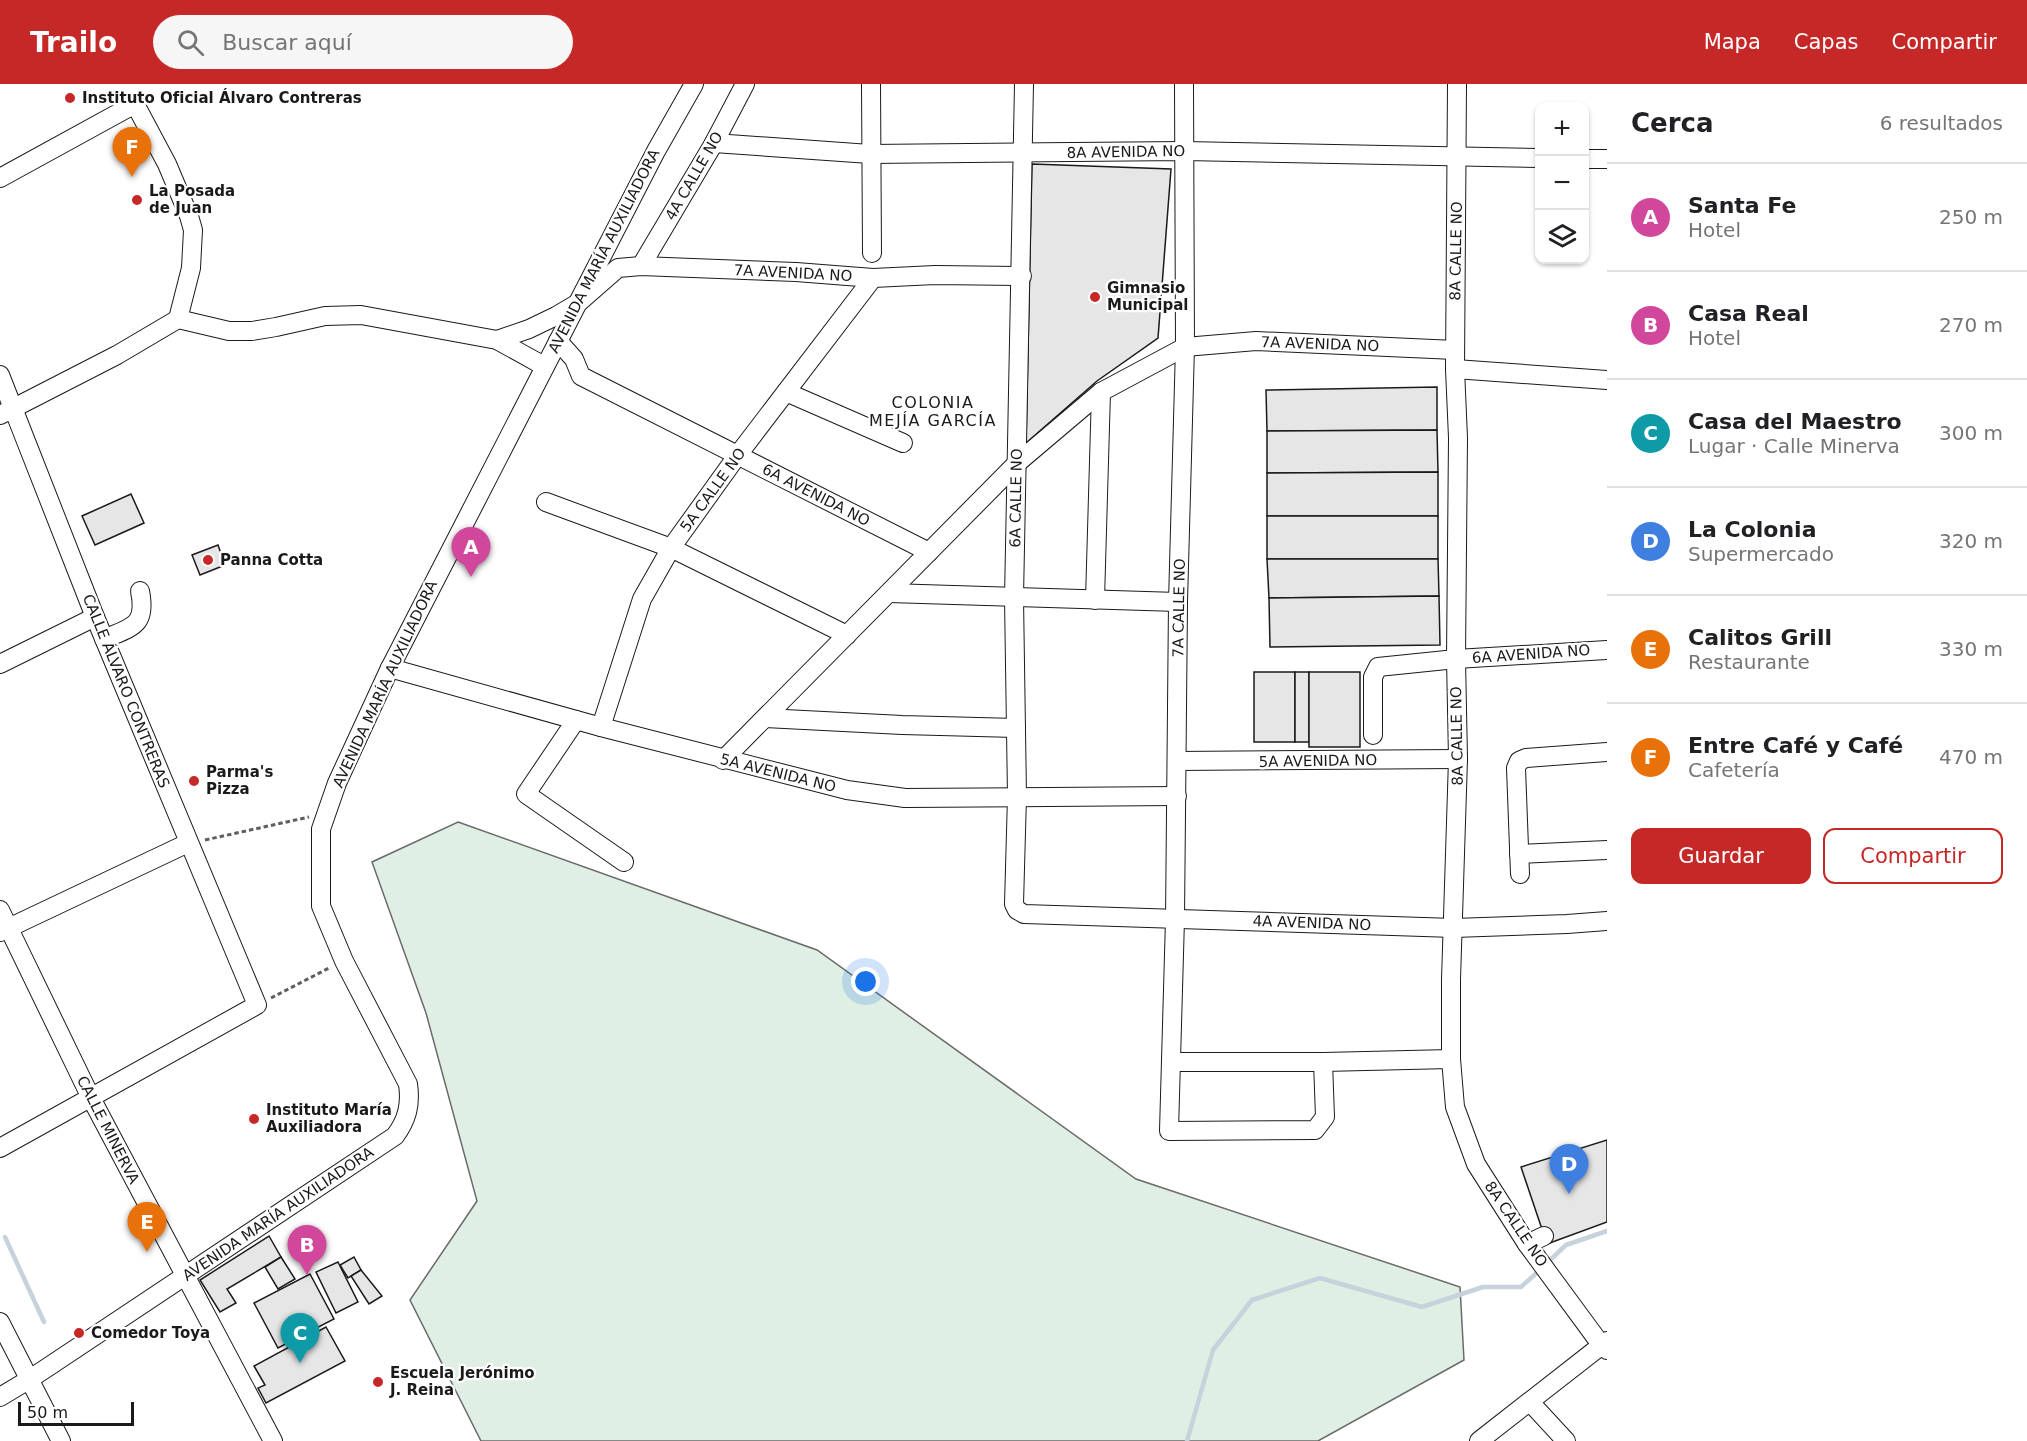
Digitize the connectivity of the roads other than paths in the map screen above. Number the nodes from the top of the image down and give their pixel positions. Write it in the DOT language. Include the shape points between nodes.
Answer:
graph roads {
  1 [pos="694,84"];
  2 [pos="745,84"];
  3 [pos="871,84"];
  4 [pos="1024,84"];
  5 [pos="1184,84"];
  6 [pos="1457,84"];
  7 [pos="714,143"];
  8 [pos="1185,151"];
  9 [pos="1024,153"];
  10 [pos="870,154"];
  11 [pos="1457,156"];
  12 [pos="1535,158"];
  13 [pos="1589,159"];
  14 [pos="1607,159"];
  15 [pos="0,178"];
  16 [pos="872,253"];
  17 [pos="641,266"];
  18 [pos="1022,276"];
  19 [pos="873,278"];
  20 [pos="578,303"];
  21 [pos="178,319"];
  22 [pos="497,340"];
  23 [pos="558,341"];
  24 [pos="1185,347"];
  25 [pos="1455,350"];
  26 [pos="544,366"];
  27 [pos="1455,369"];
  28 [pos="0,375"];
  29 [pos="1607,380"];
  30 [pos="786,392"];
  31 [pos="1101,392"];
  32 [pos="7,412"];
  33 [pos="903,443"];
  34 [pos="737,456"];
  35 [pos="1016,464"];
  36 [pos="546,502"];
  37 [pos="671,548"];
  38 [pos="929,552"];
  39 [pos="140,591"];
  40 [pos="889,593"];
  41 [pos="1014,598"];
  42 [pos="1095,600"];
  43 [pos="1178,602"];
  44 [pos="95,617"];
  45 [pos="847,635"];
  46 [pos="104,639"];
  47 [pos="1607,650"];
  48 [pos="1456,659"];
  49 [pos="0,664"];
  50 [pos="390,668"];
  51 [pos="765,718"];
  52 [pos="576,720"];
  53 [pos="601,727"];
  54 [pos="1016,728"];
  55 [pos="1373,735"];
  56 [pos="1607,752"];
  57 [pos="1458,759"];
  58 [pos="723,760"];
  59 [pos="1177,761"];
  60 [pos="1017,796"];
  61 [pos="1177,796"];
  62 [pos="188,843"];
  63 [pos="1607,850"];
  64 [pos="1519,854"];
  65 [pos="624,862"];
  66 [pos="1520,874"];
  67 [pos="0,910"];
  68 [pos="1017,910"];
  69 [pos="1175,919"];
  70 [pos="1607,921"];
  71 [pos="1454,928"];
  72 [pos="4,931"];
  73 [pos="1450,1059"];
  74 [pos="1171,1062"];
  75 [pos="1323,1062"];
  76 [pos="91,1098"];
  77 [pos="0,1148"];
  78 [pos="1544,1236"];
  79 [pos="1527,1244"];
  80 [pos="185,1276"];
  81 [pos="0,1323"];
  82 [pos="1605,1346"];
  83 [pos="30,1379"];
  84 [pos="0,1397"];
  85 [pos="1530,1402"];
  86 [pos="62,1441"];
  87 [pos="273,1441"];
  88 [pos="1479,1441"];
  89 [pos="1566,1441"];
  1 -- 20 [label="street, AVENIDA MARÍA AUXILIADORA"];
  2 -- 7 [label="street, 4A CALLE NO"];
  3 -- 10 [label="street"];
  4 -- 9 [label="street, 6A CALLE NO"];
  5 -- 8 [label="street, 7A CALLE NO"];
  6 -- 11 [label="street, 8A CALLE NO"];
  7 -- 10 [label="street, 8A AVENIDA NO"];
  7 -- 17 [label="street, 4A CALLE NO"];
  8 -- 9 [label="street, 8A AVENIDA NO"];
  8 -- 11 [label="street, 8A AVENIDA NO"];
  8 -- 24 [label="street, 7A CALLE NO"];
  9 -- 10 [label="street, 8A AVENIDA NO"];
  9 -- 18 [label="street, 6A CALLE NO"];
  10 -- 16 [label="street"];
  11 -- 12 [label="street, 8A AVENIDA NO"];
  11 -- 25 [label="street, 8A CALLE NO"];
  13 -- 14 [label="street"];
  15 -- 21 [label="street" via="135,104 166,164 193,230 191,268"];
  17 -- 19 [label="street, 7A AVENIDA NO"];
  17 -- 20 [label="street, 7A AVENIDA NO" via="618,268"];
  18 -- 19 [label="street, 7A AVENIDA NO"];
  18 -- 35 [label="street, 6A CALLE NO"];
  19 -- 30 [label="street, 5A CALLE NO"];
  20 -- 22 [label="street" via="529,329"];
  20 -- 23 [label="street, AVENIDA MARÍA AUXILIADORA"];
  21 -- 22 [label="street" via="229,331 252,331 325,316 361,315"];
  21 -- 32 [label="street"];
  22 -- 26 [label="street"];
  23 -- 26 [label="street, AVENIDA MARÍA AUXILIADORA"];
  23 -- 34 [label="street, 6A AVENIDA NO" via="574,359 581,376"];
  24 -- 25 [label="street, 7A AVENIDA NO" via="1256,341"];
  24 -- 31 [label="street"];
  24 -- 43 [label="street, 7A CALLE NO"];
  25 -- 27 [label="street, 8A CALLE NO"];
  26 -- 50 [label="street, AVENIDA MARÍA AUXILIADORA"];
  27 -- 29 [label="street"];
  27 -- 48 [label="street, 8A CALLE NO"];
  28 -- 32 [label="street, CALLE ÁLVARO CONTRERAS"];
  30 -- 33 [label="street"];
  30 -- 34 [label="street, 5A CALLE NO"];
  31 -- 35 [label="street"];
  31 -- 42 [label="street"];
  32 -- 44 [label="street, CALLE ÁLVARO CONTRERAS"];
  34 -- 37 [label="street, 5A CALLE NO"];
  34 -- 38 [label="street, 6A AVENIDA NO"];
  35 -- 38 [label="street"];
  35 -- 41 [label="street, 6A CALLE NO"];
  36 -- 37 [label="street"];
  37 -- 45 [label="street"];
  37 -- 53 [label="street, 5A CALLE NO" via="642,599"];
  38 -- 40 [label="street"];
  39 -- 46 [label="street" via="143,604 138,622"];
  40 -- 41 [label="street"];
  40 -- 45 [label="street"];
  41 -- 42 [label="street"];
  41 -- 54 [label="street, 6A CALLE NO"];
  42 -- 43 [label="street"];
  43 -- 59 [label="street, 7A CALLE NO"];
  44 -- 46 [label="street, CALLE ÁLVARO CONTRERAS"];
  44 -- 49 [label="street"];
  45 -- 51 [label="street"];
  46 -- 62 [label="street, CALLE ÁLVARO CONTRERAS"];
  47 -- 48 [label="street, 6A AVENIDA NO"];
  48 -- 55 [label="street, 6A AVENIDA NO" via="1378,667 1373,677"];
  48 -- 57 [label="street, 8A CALLE NO"];
  50 -- 52 [label="street, 5A AVENIDA NO"];
  50 -- 80 [label="street, AVENIDA MARÍA AUXILIADORA" via="337,783 321,829 321,906 344,961 408,1084 409,1107 394,1136"];
  51 -- 54 [label="street"];
  51 -- 58 [label="street"];
  52 -- 53 [label="street, 5A AVENIDA NO"];
  52 -- 65 [label="street" via="526,794"];
  53 -- 58 [label="street, 5A AVENIDA NO"];
  54 -- 60 [label="street, 6A CALLE NO"];
  56 -- 64 [label="street" via="1519,761"];
  57 -- 59 [label="street, 5A AVENIDA NO"];
  57 -- 71 [label="street, 8A CALLE NO"];
  58 -- 60 [label="street, 5A AVENIDA NO" via="847,790 905,798"];
  59 -- 61 [label="street, 7A CALLE NO"];
  60 -- 61 [label="street, 5A AVENIDA NO"];
  60 -- 68 [label="street, 6A CALLE NO"];
  61 -- 69 [label="street, 7A CALLE NO"];
  62 -- 72 [label="street"];
  62 -- 76 [label="street, CALLE ÁLVARO CONTRERAS" via="257,1005"];
  63 -- 64 [label="street"];
  64 -- 66 [label="street"];
  67 -- 72 [label="street, CALLE MINERVA"];
  68 -- 69 [label="street, 4A AVENIDA NO" via="1024,914"];
  69 -- 71 [label="street, 4A AVENIDA NO"];
  69 -- 74 [label="street, 7A CALLE NO"];
  70 -- 71 [label="street, 4A AVENIDA NO"];
  71 -- 73 [label="street, 8A CALLE NO"];
  72 -- 76 [label="street, CALLE MINERVA"];
  73 -- 75 [label="street"];
  73 -- 79 [label="street, 8A CALLE NO" via="1455,1107 1476,1164"];
  74 -- 75 [label="street"];
  74 -- 75 [label="street, 7A CALLE NO" via="1169,1131 1315,1130 1325,1118"];
  76 -- 77 [label="street"];
  76 -- 80 [label="street, CALLE MINERVA"];
  78 -- 79 [label="street"];
  79 -- 82 [label="street, 8A CALLE NO"];
  80 -- 83 [label="street, AVENIDA MARÍA AUXILIADORA"];
  80 -- 87 [label="street, CALLE MINERVA"];
  81 -- 83 [label="street"];
  82 -- 85 [label="street"];
  83 -- 84 [label="street, AVENIDA MARÍA AUXILIADORA"];
  83 -- 86 [label="street"];
  85 -- 88 [label="street"];
  85 -- 89 [label="street"];
}
